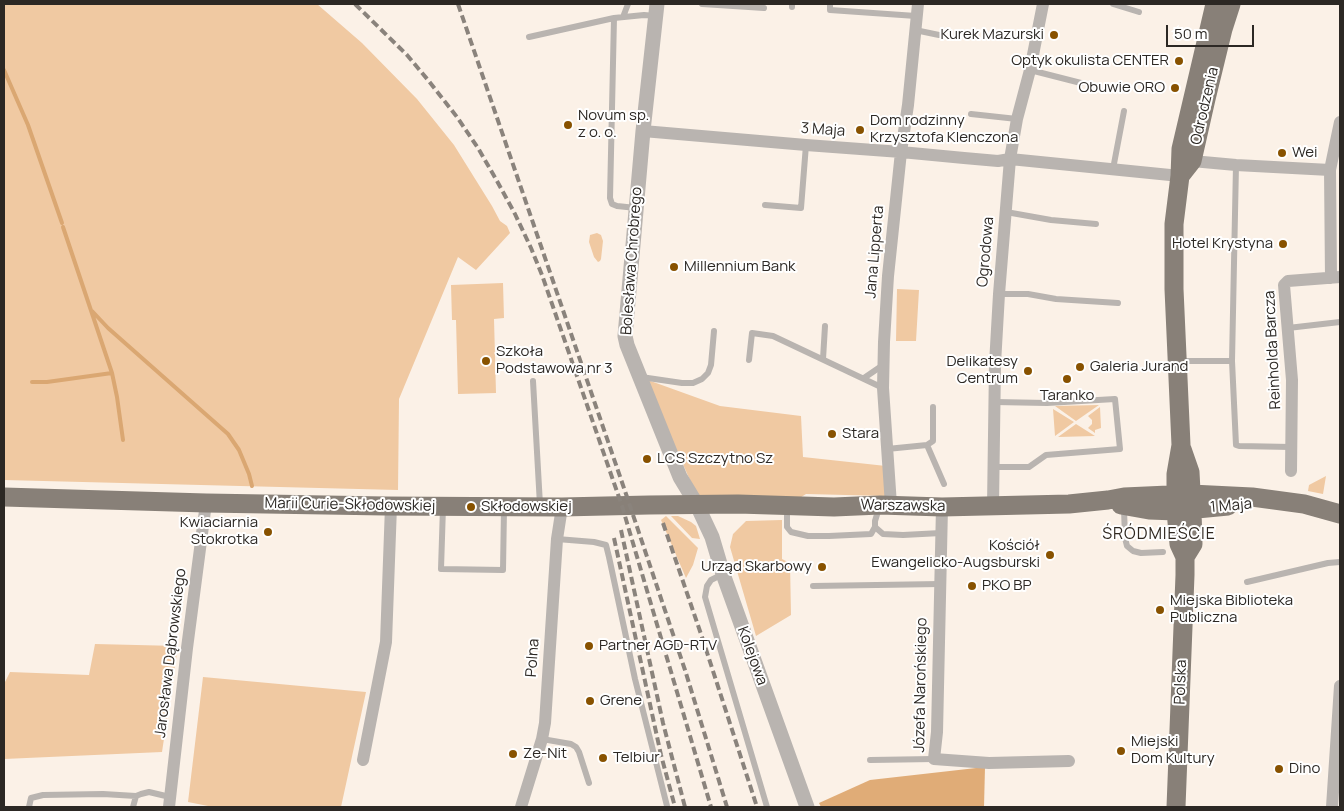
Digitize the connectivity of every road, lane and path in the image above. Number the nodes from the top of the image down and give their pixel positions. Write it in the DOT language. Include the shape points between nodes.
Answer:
graph roads {
  1 [pos="628,4"];
  2 [pos="702,4"];
  3 [pos="830,4"];
  4 [pos="1043,4"];
  5 [pos="1113,4"];
  6 [pos="1215,4"];
  7 [pos="1231,4"];
  8 [pos="764,8"];
  9 [pos="656,10"];
  10 [pos="1139,12"];
  11 [pos="623,17"];
  12 [pos="916,17"];
  13 [pos="614,18"];
  14 [pos="939,35"];
  15 [pos="529,37"];
  16 [pos="1030,70"];
  17 [pos="1081,83"];
  18 [pos="1124,112"];
  19 [pos="972,114"];
  20 [pos="1017,119"];
  21 [pos="1340,122"];
  22 [pos="643,131"];
  23 [pos="806,145"];
  24 [pos="901,152"];
  25 [pos="1186,155"];
  26 [pos="1010,159"];
  27 [pos="1236,165"];
  28 [pos="1113,169"];
  29 [pos="1330,170"];
  30 [pos="1180,176"];
  31 [pos="765,206"];
  32 [pos="636,208"];
  33 [pos="1330,210"];
  34 [pos="1006,212"];
  35 [pos="1340,222"];
  36 [pos="1096,224"];
  37 [pos="1336,278"];
  38 [pos="999,294"];
  39 [pos="1118,303"];
  40 [pos="1340,322"];
  41 [pos="825,326"];
  42 [pos="1288,328"];
  43 [pos="714,331"];
  44 [pos="749,360"];
  45 [pos="823,360"];
  46 [pos="1177,361"];
  47 [pos="1232,361"];
  48 [pos="883,365"];
  49 [pos="639,377"];
  50 [pos="864,378"];
  51 [pos="533,381"];
  52 [pos="883,388"];
  53 [pos="995,402"];
  54 [pos="933,407"];
  55 [pos="927,445"];
  56 [pos="1181,445"];
  57 [pos="1291,447"];
  58 [pos="887,449"];
  59 [pos="994,467"];
  60 [pos="1291,471"];
  61 [pos="1190,472"];
  62 [pos="944,484"];
  63 [pos="4,497"];
  64 [pos="1230,497"];
  65 [pos="1184,502"];
  66 [pos="1286,502"];
  67 [pos="206,503"];
  68 [pos="1116,503"];
  69 [pos="697,505"];
  70 [pos="886,505"];
  71 [pos="391,506"];
  72 [pos="444,506"];
  73 [pos="505,506"];
  74 [pos="787,506"];
  75 [pos="993,506"];
  76 [pos="540,507"];
  77 [pos="562,507"];
  78 [pos="942,507"];
  79 [pos="1340,514"];
  80 [pos="875,527"];
  81 [pos="941,533"];
  82 [pos="557,539"];
  83 [pos="1164,552"];
  84 [pos="1340,562"];
  85 [pos="723,574"];
  86 [pos="1248,582"];
  87 [pos="940,584"];
  88 [pos="813,586"];
  89 [pos="1340,686"];
  90 [pos="542,739"];
  91 [pos="934,759"];
  92 [pos="363,760"];
  93 [pos="870,760"];
  94 [pos="1069,761"];
  95 [pos="589,782"];
  96 [pos="136,796"];
  97 [pos="170,802"];
  98 [pos="667,806"];
  99 [pos="29,807"];
  100 [pos="133,807"];
  101 [pos="521,807"];
  102 [pos="767,807"];
  103 [pos="807,807"];
  104 [pos="1176,807"];
  105 [pos="1332,807"];
  1 -- 11 [label="lane"];
  2 -- 8 [label="lane"];
  3 -- 12 [label="lane" via="830,10"];
  4 -- 16 [label="street, Ogrodowa"];
  5 -- 10 [label="lane"];
  6 -- 25 [label="main road, Odrodzenia"];
  7 -- 25 [label="main road, Odrodzenia" via="1206,99"];
  9 -- 11 [label="lane"];
  9 -- 22 [label="street, Bolesława Chrobrego"];
  11 -- 13 [label="lane"];
  12 -- 14 [label="lane"];
  12 -- 24 [label="street, Jana Lipperta"];
  13 -- 15 [label="lane"];
  13 -- 32 [label="lane" via="610,198 617,206"];
  16 -- 17 [label="lane"];
  16 -- 20 [label="street, Ogrodowa"];
  18 -- 28 [label="lane"];
  19 -- 20 [label="lane"];
  20 -- 26 [label="street, Ogrodowa"];
  21 -- 29 [label="street"];
  22 -- 23 [label="street, 3 Maja"];
  22 -- 32 [label="street, Bolesława Chrobrego"];
  23 -- 24 [label="street, 3 Maja"];
  23 -- 31 [label="lane" via="800,208"];
  24 -- 26 [label="street, 3 Maja" via="998,161"];
  24 -- 48 [label="street, Jana Lipperta" via="888,276"];
  25 -- 27 [label="street"];
  25 -- 30 [label="main road, Odrodzenia"];
  26 -- 28 [label="street, 3 Maja"];
  26 -- 34 [label="street, Ogrodowa"];
  27 -- 29 [label="street"];
  27 -- 47 [label="lane"];
  28 -- 30 [label="street, 3 Maja"];
  29 -- 33 [label="street"];
  30 -- 46 [label="main road, Odrodzenia" via="1173,256"];
  32 -- 49 [label="street, Bolesława Chrobrego" via="625,336"];
  33 -- 35 [label="street"];
  33 -- 37 [label="street"];
  34 -- 36 [label="lane"];
  34 -- 38 [label="street, Ogrodowa"];
  37 -- 42 [label="street, Reinholda Barcza" via="1288,281 1284,285"];
  38 -- 39 [label="lane"];
  38 -- 53 [label="street, Ogrodowa"];
  40 -- 42 [label="lane"];
  41 -- 45 [label="lane"];
  42 -- 57 [label="street, Reinholda Barcza" via="1292,380"];
  43 -- 49 [label="lane" via="711,365 702,379 682,383"];
  44 -- 45 [label="lane" via="752,333 773,336"];
  45 -- 50 [label="lane"];
  46 -- 47 [label="lane"];
  46 -- 56 [label="main road, Odrodzenia"];
  47 -- 57 [label="lane" via="1236,444"];
  48 -- 50 [label="lane"];
  48 -- 52 [label="street, Jana Lipperta"];
  49 -- 69 [label="street, Bolesława Chrobrego" via="680,477"];
  50 -- 52 [label="lane"];
  51 -- 76 [label="lane"];
  52 -- 58 [label="street, Jana Lipperta"];
  53 -- 59 [label="street, Ogrodowa"];
  53 -- 59 [label="lane" via="1115,399 1120,449 1046,455 1030,467"];
  54 -- 55 [label="lane" via="933,441"];
  55 -- 58 [label="lane"];
  55 -- 62 [label="lane"];
  56 -- 61 [label="main road, Odrodzenia"];
  56 -- 65 [label="main road, Odrodzenia" via="1176,474"];
  57 -- 60 [label="street, Reinholda Barcza"];
  58 -- 70 [label="street, Jana Lipperta"];
  59 -- 75 [label="street, Ogrodowa"];
  61 -- 64 [label="main road, 1 Maja" via="1204,486"];
  61 -- 65 [label="main road, Odrodzenia"];
  63 -- 67 [label="main road, Marii Curie-Skłodowskiej"];
  64 -- 65 [label="main road, 1 Maja"];
  64 -- 66 [label="main road, 1 Maja"];
  65 -- 66 [label="main road, 1 Maja" via="1216,506"];
  65 -- 68 [label="main road, Warszawska" via="1124,497"];
  65 -- 104 [label="main road, Polska" via="1179,544 1185,557 1186,576"];
  66 -- 79 [label="main road, 1 Maja"];
  67 -- 71 [label="main road, Marii Curie-Skłodowskiej"];
  67 -- 97 [label="street, Jarosława Dąbrowskiego"];
  68 -- 75 [label="main road, Warszawska"];
  68 -- 83 [label="lane" via="1125,538 1132,551"];
  69 -- 74 [label="main road, Warszawska"];
  69 -- 77 [label="main road, Marii Curie-Skłodowskiej"];
  69 -- 85 [label="street, Kolejowa" via="712,537"];
  70 -- 74 [label="main road, Warszawska"];
  70 -- 78 [label="main road, Warszawska"];
  70 -- 80 [label="lane" via="875,521"];
  71 -- 72 [label="main road, Marii Curie-Skłodowskiej"];
  71 -- 92 [label="street" via="387,637"];
  72 -- 73 [label="main road, Marii Curie-Skłodowskiej"];
  72 -- 73 [label="lane" via="441,569 476,570 503,570"];
  73 -- 76 [label="main road, Marii Curie-Skłodowskiej"];
  74 -- 80 [label="lane" via="787,527 791,532 808,536 866,535 871,534"];
  75 -- 78 [label="main road, Warszawska"];
  76 -- 77 [label="main road, Marii Curie-Skłodowskiej"];
  77 -- 82 [label="street, Polna"];
  78 -- 81 [label="street, Józefa Narońskiego"];
  80 -- 81 [label="lane" via="883,534"];
  81 -- 87 [label="street, Józefa Narońskiego"];
  82 -- 90 [label="street, Polna"];
  82 -- 98 [label="lane" via="606,545"];
  84 -- 86 [label="lane"];
  85 -- 102 [label="lane" via="711,580 705,597"];
  85 -- 103 [label="street, Kolejowa"];
  87 -- 88 [label="lane"];
  87 -- 91 [label="street, Józefa Narońskiego"];
  89 -- 105 [label="street"];
  90 -- 95 [label="lane" via="576,747"];
  90 -- 101 [label="street, Polna"];
  91 -- 93 [label="lane"];
  91 -- 94 [label="street, Józefa Narońskiego" via="988,763"];
  96 -- 97 [label="lane" via="149,792"];
  96 -- 99 [label="lane" via="43,795 32,798"];
  96 -- 100 [label="lane"];
}
